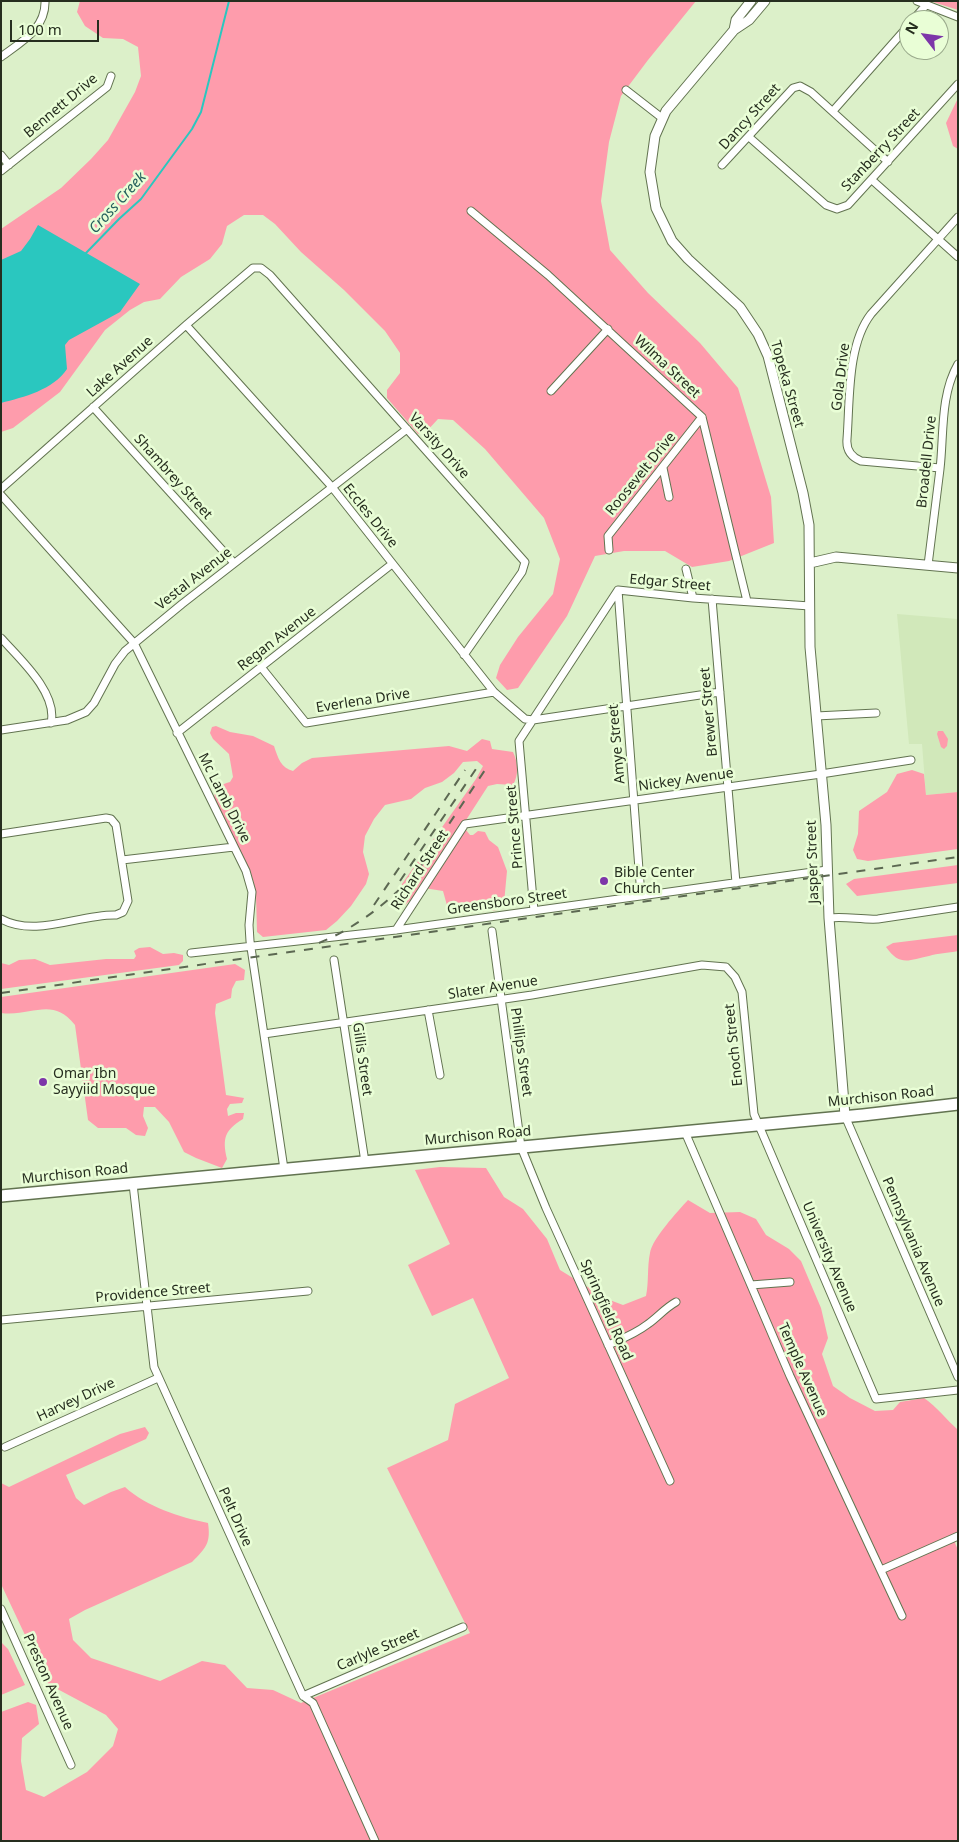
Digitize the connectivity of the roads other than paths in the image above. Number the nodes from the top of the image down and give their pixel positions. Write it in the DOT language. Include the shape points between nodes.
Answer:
graph roads {
  1 [pos="45,1"];
  2 [pos="751,1"];
  3 [pos="764,1"];
  4 [pos="917,1"];
  5 [pos="926,5"];
  6 [pos="922,10"];
  7 [pos="958,17"];
  8 [pos="734,30"];
  9 [pos="899,36"];
  10 [pos="1,58"];
  11 [pos="111,76"];
  12 [pos="958,84"];
  13 [pos="626,90"];
  14 [pos="833,112"];
  15 [pos="662,118"];
  16 [pos="748,137"];
  17 [pos="1,155"];
  18 [pos="888,162"];
  19 [pos="9,165"];
  20 [pos="722,165"];
  21 [pos="1,171"];
  22 [pos="872,180"];
  23 [pos="471,210"];
  24 [pos="958,217"];
  25 [pos="938,239"];
  26 [pos="958,257"];
  27 [pos="257,267"];
  28 [pos="186,325"];
  29 [pos="608,329"];
  30 [pos="958,364"];
  31 [pos="552,391"];
  32 [pos="93,408"];
  33 [pos="702,417"];
  34 [pos="407,429"];
  35 [pos="663,468"];
  36 [pos="940,468"];
  37 [pos="332,487"];
  38 [pos="1,489"];
  39 [pos="1,494"];
  40 [pos="669,497"];
  41 [pos="608,550"];
  42 [pos="234,563"];
  43 [pos="810,563"];
  44 [pos="392,564"];
  45 [pos="928,565"];
  46 [pos="958,568"];
  47 [pos="686,569"];
  48 [pos="618,590"];
  49 [pos="693,598"];
  50 [pos="712,599"];
  51 [pos="747,601"];
  52 [pos="810,606"];
  53 [pos="1,638"];
  54 [pos="134,643"];
  55 [pos="464,655"];
  56 [pos="261,667"];
  57 [pos="494,692"];
  58 [pos="720,692"];
  59 [pos="626,706"];
  60 [pos="876,713"];
  61 [pos="816,716"];
  62 [pos="533,720"];
  63 [pos="51,722"];
  64 [pos="1,730"];
  65 [pos="177,733"];
  66 [pos="519,741"];
  67 [pos="912,760"];
  68 [pos="821,774"];
  69 [pos="728,787"];
  70 [pos="634,801"];
  71 [pos="527,815"];
  72 [pos="465,824"];
  73 [pos="1,834"];
  74 [pos="234,847"];
  75 [pos="122,860"];
  76 [pos="826,870"];
  77 [pos="736,883"];
  78 [pos="641,896"];
  79 [pos="958,907"];
  80 [pos="534,911"];
  81 [pos="829,918"];
  82 [pos="1,919"];
  83 [pos="396,930"];
  84 [pos="492,932"];
  85 [pos="251,946"];
  86 [pos="191,953"];
  87 [pos="334,960"];
  88 [pos="726,967"];
  89 [pos="502,999"];
  90 [pos="428,1010"];
  91 [pos="344,1022"];
  92 [pos="264,1034"];
  93 [pos="440,1075"];
  94 [pos="958,1104"];
  95 [pos="845,1116"];
  96 [pos="759,1125"];
  97 [pos="685,1132"];
  98 [pos="521,1147"];
  99 [pos="365,1162"];
  100 [pos="284,1169"];
  101 [pos="133,1184"];
  102 [pos="1,1196"];
  103 [pos="790,1282"];
  104 [pos="751,1285"];
  105 [pos="308,1290"];
  106 [pos="676,1302"];
  107 [pos="147,1306"];
  108 [pos="1,1320"];
  109 [pos="608,1345"];
  110 [pos="958,1377"];
  111 [pos="158,1378"];
  112 [pos="958,1390"];
  113 [pos="5,1447"];
  114 [pos="670,1481"];
  115 [pos="958,1536"];
  116 [pos="881,1570"];
  117 [pos="1,1610"];
  118 [pos="902,1616"];
  119 [pos="463,1627"];
  120 [pos="303,1696"];
  121 [pos="71,1764"];
  122 [pos="375,1841"];
  1 -- 10 [label="street" via="45,11 38,26"];
  2 -- 8 [label="street" via="736,20"];
  3 -- 8 [label="street" via="749,20"];
  4 -- 5 [label="street"];
  5 -- 6 [label="street"];
  5 -- 7 [label="street"];
  8 -- 15 [label="street, Topeka Street"];
  9 -- 14 [label="street"];
  11 -- 19 [label="street, Bennett Drive" via="107,87"];
  12 -- 18 [label="street, Stanberry Street"];
  13 -- 15 [label="street"];
  14 -- 16 [label="street, Dancy Street" via="808,89 796,86"];
  14 -- 18 [label="street, Dancy Street"];
  15 -- 43 [label="street, Topeka Street" via="650,160 656,208 682,253 740,307 765,349 807,509"];
  16 -- 20 [label="street, Dancy Street"];
  16 -- 22 [label="street, Stanberry Street" via="833,209 848,205"];
  17 -- 19 [label="street"];
  18 -- 22 [label="street, Stanberry Street"];
  19 -- 21 [label="street, Bennett Drive"];
  22 -- 25 [label="street"];
  23 -- 29 [label="street, Wilma Street"];
  24 -- 25 [label="street, Gola Drive"];
  25 -- 26 [label="street"];
  25 -- 36 [label="street, Gola Drive" via="871,314 861,331 853,358 846,443 851,454 861,461"];
  27 -- 28 [label="street, Lake Avenue"];
  27 -- 34 [label="street, Varsity Drive" via="270,275"];
  28 -- 32 [label="street, Lake Avenue"];
  28 -- 37 [label="street, Eccles Drive"];
  29 -- 31 [label="street"];
  29 -- 33 [label="street, Wilma Street"];
  30 -- 36 [label="street, Broadell Drive" via="946,394"];
  32 -- 38 [label="street, Lake Avenue"];
  32 -- 42 [label="street, Shambrey Street"];
  33 -- 35 [label="street, Roosevelt Drive"];
  33 -- 51 [label="street, Wilma Street"];
  34 -- 37 [label="street, Vestal Avenue"];
  34 -- 55 [label="street, Varsity Drive" via="525,562 522,572"];
  35 -- 40 [label="street"];
  35 -- 41 [label="street, Roosevelt Drive" via="608,536"];
  36 -- 45 [label="street, Broadell Drive"];
  37 -- 42 [label="street, Vestal Avenue"];
  37 -- 44 [label="street, Eccles Drive"];
  39 -- 54 [label="street, Mc Lamb Drive"];
  42 -- 54 [label="street, Vestal Avenue"];
  43 -- 45 [label="street" via="836,557"];
  43 -- 52 [label="street, Topeka Street"];
  44 -- 55 [label="street, Eccles Drive"];
  44 -- 56 [label="street, Regan Avenue"];
  45 -- 46 [label="street"];
  47 -- 49 [label="street"];
  48 -- 49 [label="street, Edgar Street"];
  48 -- 59 [label="street, Amye Street"];
  48 -- 62 [label="street, Edgar Street"];
  49 -- 50 [label="street, Edgar Street"];
  50 -- 51 [label="street, Edgar Street"];
  50 -- 58 [label="street, Brewer Street"];
  51 -- 52 [label="street, Edgar Street"];
  52 -- 61 [label="street, Jasper Street"];
  53 -- 63 [label="street" via="45,691"];
  54 -- 63 [label="street, Vestal Avenue" via="115,664 88,709 75,718"];
  54 -- 65 [label="street, Mc Lamb Drive"];
  55 -- 57 [label="street, Eccles Drive"];
  56 -- 57 [label="street, Everlena Drive" via="306,723"];
  56 -- 65 [label="street, Regan Avenue"];
  57 -- 62 [label="street, Eccles Drive" via="525,719"];
  58 -- 59 [label="street"];
  58 -- 69 [label="street, Brewer Street"];
  59 -- 62 [label="street"];
  59 -- 70 [label="street, Amye Street"];
  60 -- 61 [label="street"];
  61 -- 68 [label="street, Jasper Street"];
  62 -- 66 [label="street, Edgar Street"];
  63 -- 64 [label="street, Vestal Avenue"];
  65 -- 74 [label="street, Mc Lamb Drive"];
  66 -- 71 [label="street, Prince Street"];
  67 -- 68 [label="street, Nickey Avenue"];
  68 -- 69 [label="street, Nickey Avenue"];
  68 -- 76 [label="street, Jasper Street"];
  69 -- 70 [label="street, Nickey Avenue"];
  69 -- 77 [label="street, Brewer Street"];
  70 -- 71 [label="street, Nickey Avenue"];
  70 -- 78 [label="street, Amye Street"];
  71 -- 72 [label="street, Nickey Avenue"];
  71 -- 80 [label="street, Prince Street"];
  72 -- 83 [label="street, Richard Street"];
  73 -- 75 [label="street" via="111,819 116,825"];
  74 -- 75 [label="street"];
  74 -- 85 [label="street, Mc Lamb Drive" via="252,892"];
  75 -- 82 [label="street" via="128,901 120,914 32,927 16,926"];
  76 -- 77 [label="street, Greensboro Street"];
  76 -- 81 [label="street, Jasper Street"];
  77 -- 78 [label="street, Greensboro Street"];
  78 -- 80 [label="street, Greensboro Street"];
  79 -- 81 [label="street" via="878,919"];
  80 -- 83 [label="street, Greensboro Street"];
  81 -- 95 [label="street, Jasper Street"];
  83 -- 85 [label="street, Greensboro Street"];
  84 -- 89 [label="street, Phillips Street"];
  85 -- 86 [label="street, Greensboro Street"];
  85 -- 92 [label="street, Mc Lamb Drive"];
  87 -- 91 [label="street, Gillis Street"];
  88 -- 89 [label="street, Slater Avenue" via="702,965"];
  88 -- 96 [label="street, Enoch Street" via="742,992 754,1114"];
  89 -- 90 [label="street, Slater Avenue"];
  89 -- 98 [label="street, Phillips Street"];
  90 -- 91 [label="street, Slater Avenue"];
  90 -- 93 [label="street"];
  91 -- 92 [label="street, Slater Avenue"];
  91 -- 99 [label="street, Gillis Street"];
  92 -- 100 [label="street, Mc Lamb Drive"];
  94 -- 95 [label="main road, Murchison Road"];
  95 -- 96 [label="main road, Murchison Road"];
  95 -- 110 [label="street, Pennsylvania Avenue"];
  96 -- 97 [label="main road, Murchison Road"];
  96 -- 112 [label="street, University Avenue" via="876,1399"];
  97 -- 98 [label="main road, Murchison Road"];
  97 -- 104 [label="street, Temple Avenue"];
  98 -- 99 [label="main road, Murchison Road"];
  98 -- 109 [label="street, Springfield Road"];
  99 -- 100 [label="main road, Murchison Road"];
  100 -- 101 [label="main road, Murchison Road"];
  101 -- 102 [label="main road, Murchison Road"];
  101 -- 107 [label="street, Pelt Drive"];
  103 -- 104 [label="street"];
  104 -- 116 [label="street, Temple Avenue"];
  105 -- 107 [label="street, Providence Street"];
  106 -- 109 [label="street" via="630,1336"];
  107 -- 108 [label="street, Providence Street"];
  107 -- 111 [label="street, Pelt Drive"];
  109 -- 114 [label="street, Springfield Road"];
  111 -- 113 [label="street, Harvey Drive"];
  111 -- 120 [label="street, Pelt Drive"];
  115 -- 116 [label="street"];
  116 -- 118 [label="street, Temple Avenue"];
  117 -- 121 [label="street, Preston Avenue"];
  119 -- 120 [label="street, Carlyle Street"];
  120 -- 122 [label="street, Pelt Drive" via="313,1703"];
}
